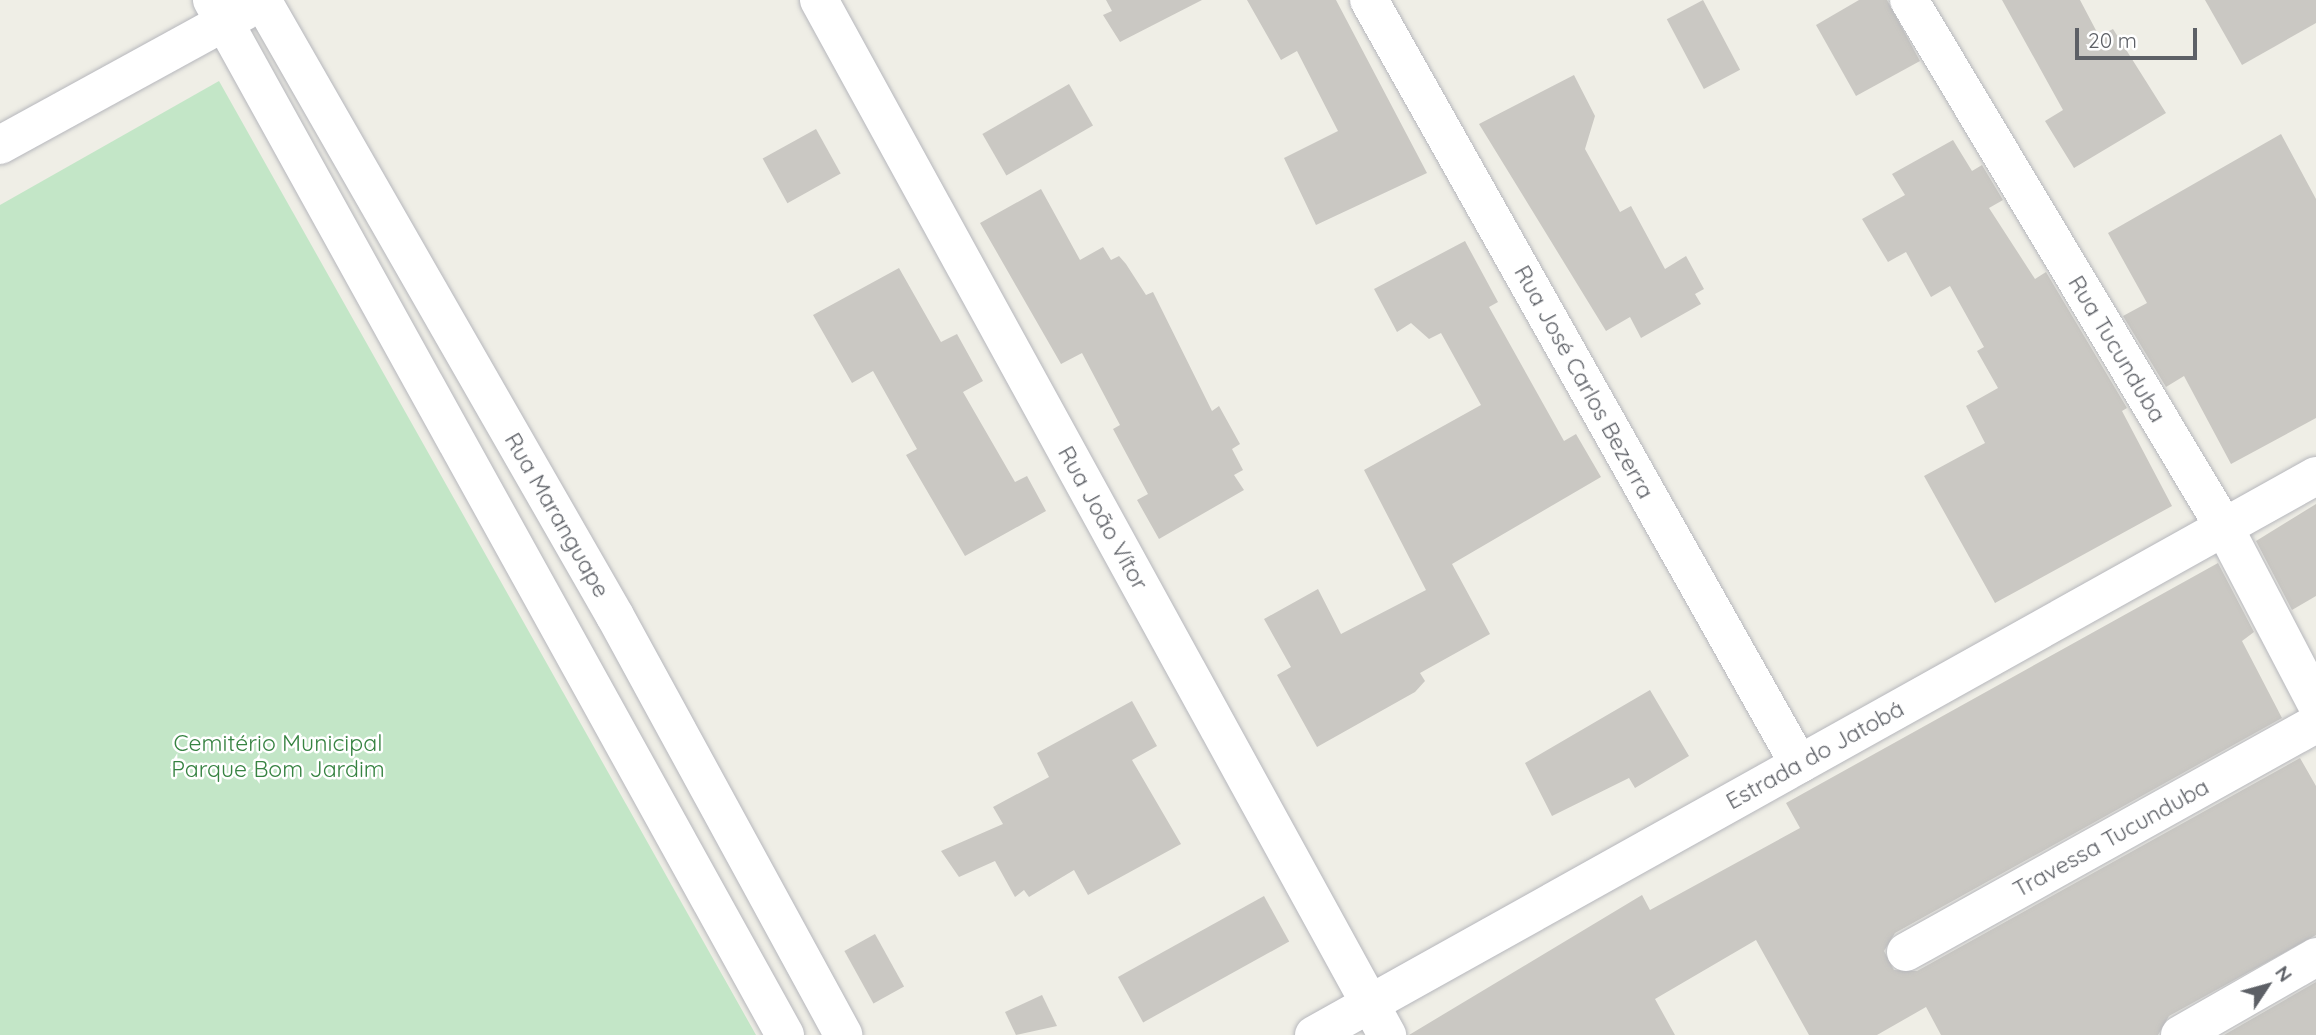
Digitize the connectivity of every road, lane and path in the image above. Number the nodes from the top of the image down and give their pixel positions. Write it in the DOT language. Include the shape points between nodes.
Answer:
graph roads {
  1 [pos="819,0"];
  2 [pos="1368,0"];
  3 [pos="1909,0"];
  4 [pos="263,1"];
  5 [pos="218,11"];
  6 [pos="0,145"];
  7 [pos="2316,476"];
  8 [pos="2224,527"];
  9 [pos="2316,703"];
  10 [pos="2316,724"];
  11 [pos="1799,764"];
  12 [pos="1906,952"];
  13 [pos="2316,957"];
  14 [pos="1379,1020"];
  15 [pos="785,1035"];
  16 [pos="843,1035"];
  17 [pos="1314,1035"];
  18 [pos="2180,1035"];
  1 -- 14 [label="street, Rua João Vítor"];
  2 -- 11 [label="street, Rua José Carlos Bezerra"];
  3 -- 8 [label="street, Rua Tucunduba"];
  4 -- 5 [label="street"];
  4 -- 16 [label="street, Rua Maranguape" via="615,616"];
  5 -- 6 [label="street"];
  5 -- 15 [label="street"];
  7 -- 8 [label="street, Estrada do Jatobá"];
  8 -- 9 [label="street, Rua Tucunduba"];
  8 -- 11 [label="street, Estrada do Jatobá"];
  10 -- 12 [label="street, Travessa Tucunduba"];
  11 -- 14 [label="street, Estrada do Jatobá"];
  13 -- 18 [label="street"];
  14 -- 17 [label="street, Estrada do Jatobá"];
}
